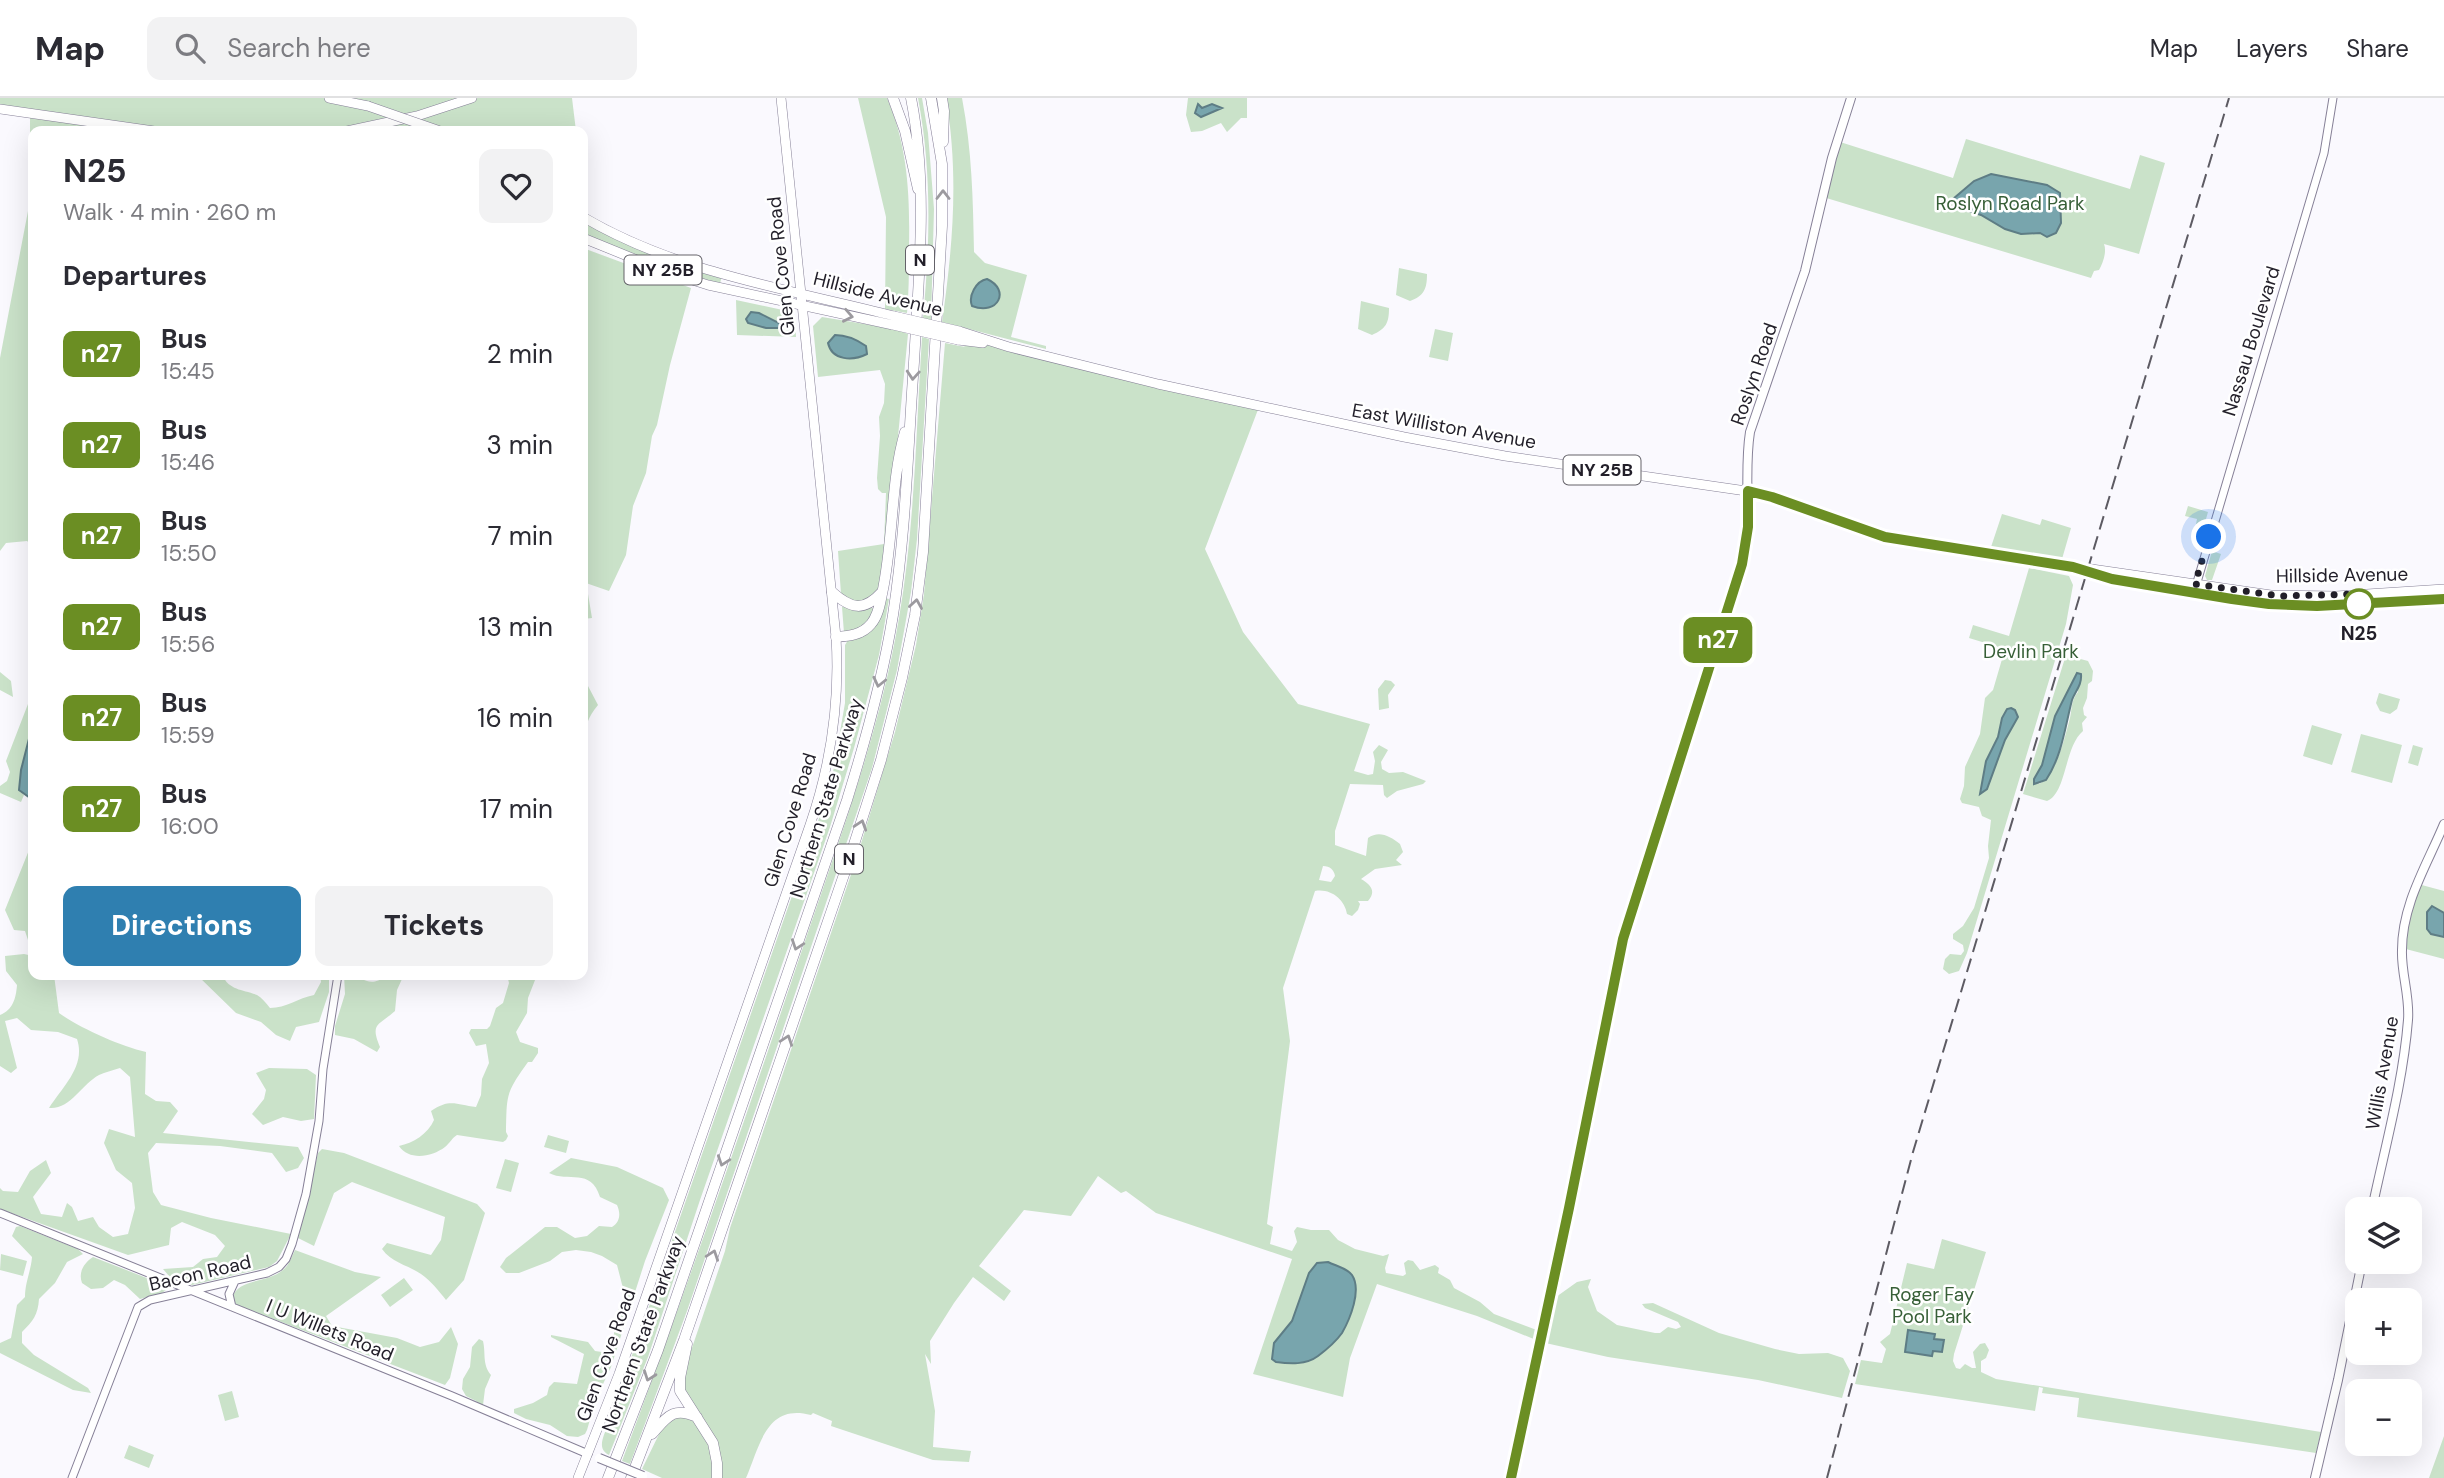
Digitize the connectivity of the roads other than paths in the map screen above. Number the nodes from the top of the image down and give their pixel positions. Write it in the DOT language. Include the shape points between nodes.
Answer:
graph roads {
  1 [pos="329,98"];
  2 [pos="472,98"];
  3 [pos="781,98"];
  4 [pos="893,98"];
  5 [pos="911,98"];
  6 [pos="931,98"];
  7 [pos="937,98"];
  8 [pos="943,98"];
  9 [pos="1851,98"];
  10 [pos="2333,98"];
  11 [pos="0,109"];
  12 [pos="119,126"];
  13 [pos="374,126"];
  14 [pos="426,126"];
  15 [pos="942,164"];
  16 [pos="922,203"];
  17 [pos="588,220"];
  18 [pos="588,240"];
  19 [pos="802,293"];
  20 [pos="802,307"];
  21 [pos="893,320"];
  22 [pos="1138,379"];
  23 [pos="910,415"];
  24 [pos="1748,491"];
  25 [pos="2073,567"];
  26 [pos="2195,588"];
  27 [pos="2444,589"];
  28 [pos="832,592"];
  29 [pos="883,592"];
  30 [pos="2444,599"];
  31 [pos="836,637"];
  32 [pos="2444,824"];
  33 [pos="337,980"];
  34 [pos="2374,1197"];
  35 [pos="0,1213"];
  36 [pos="2360,1274"];
  37 [pos="235,1280"];
  38 [pos="191,1291"];
  39 [pos="232,1307"];
  40 [pos="691,1320"];
  41 [pos="698,1418"];
  42 [pos="647,1440"];
  43 [pos="588,1454"];
  44 [pos="72,1478"];
  45 [pos="578,1478"];
  46 [pos="608,1478"];
  47 [pos="631,1478"];
  48 [pos="647,1478"];
  49 [pos="717,1478"];
  50 [pos="1511,1478"];
  51 [pos="2315,1478"];
  1 -- 14 [label="main road, bridge"];
  2 -- 13 [label="main road"];
  3 -- 19 [label="main road, Glen Cove Road"];
  4 -- 16 [label="highway"];
  5 -- 16 [label="highway, Northern State Parkway / N"];
  6 -- 15 [label="highway, Northern State Parkway / N"];
  7 -- 15 [label="highway"];
  8 -- 15 [label="highway"];
  9 -- 24 [label="main road, Roslyn Road" via="1803,279 1750,432"];
  10 -- 26 [label="street, Nassau Boulevard" via="2321,162"];
  11 -- 12 [label="main road"];
  40 -- 15 [label="highway, Northern State Parkway / N, one-way" via="862,820 902,678 925,530"];
  16 -- 23 [label="highway, Northern State Parkway / N, one-way"];
  17 -- 19 [label="main road, Hillside Avenue / NY 25B" via="688,265"];
  18 -- 20 [label="main road, Hillside Avenue / NY 25B" via="708,285"];
  19 -- 20 [label="main road, Glen Cove Road"];
  19 -- 21 [label="main road, Hillside Avenue / NY 25B"];
  20 -- 21 [label="main road, Hillside Avenue / NY 25B, one-way"];
  20 -- 28 [label="main road, Glen Cove Road"];
  21 -- 22 [label="main road, Hillside Avenue / NY 25B, bridge"];
  22 -- 24 [label="main road, East Williston Avenue / NY 25B" via="1457,448"];
  23 -- 29 [label="highway" via="899,454"];
  23 -- 46 [label="highway, Northern State Parkway / N, one-way" via="894,604 865,738 669,1320"];
  24 -- 25 [label="main road, East Williston Avenue / NY 25B" via="1885,537"];
  24 -- 50 [label="main road, Roslyn Road" via="1742,564 1623,939"];
  25 -- 26 [label="main road, Hillside Avenue / NY 25B" via="2112,579"];
  26 -- 27 [label="main road, Hillside Avenue / NY 25B" via="2309,596"];
  26 -- 30 [label="main road, Hillside Avenue / NY 25B" via="2300,606"];
  28 -- 29 [label="highway" via="858,606 870,604"];
  28 -- 31 [label="main road, Glen Cove Road"];
  29 -- 31 [label="highway" via="870,625 858,634"];
  31 -- 43 [label="main road, Glen Cove Road" via="834,721 817,802"];
  32 -- 34 [label="main road, Willis Avenue" via="2405,918 2402,956 2408,1019"];
  33 -- 37 [label="street, Bacon Road" via="314,1152 292,1244 279,1267"];
  35 -- 38 [label="street, I U Willets Road"];
  36 -- 51 [label="main road"];
  37 -- 38 [label="street, Bacon Road"];
  37 -- 39 [label="street" via="229,1293"];
  38 -- 39 [label="street, I U Willets Road"];
  38 -- 44 [label="street, Bacon Road" via="138,1307"];
  39 -- 43 [label="street, I U Willets Road"];
  40 -- 41 [label="highway" via="679,1382 683,1399"];
  40 -- 42 [label="highway, Northern State Parkway / N"];
  41 -- 42 [label="highway" via="672,1414"];
  41 -- 49 [label="highway" via="713,1443"];
  42 -- 47 [label="highway, Northern State Parkway / N"];
  43 -- 45 [label="main road, Glen Cove Road"];
  43 -- 48 [label="main road, I U Willets Road, bridge"];
}
